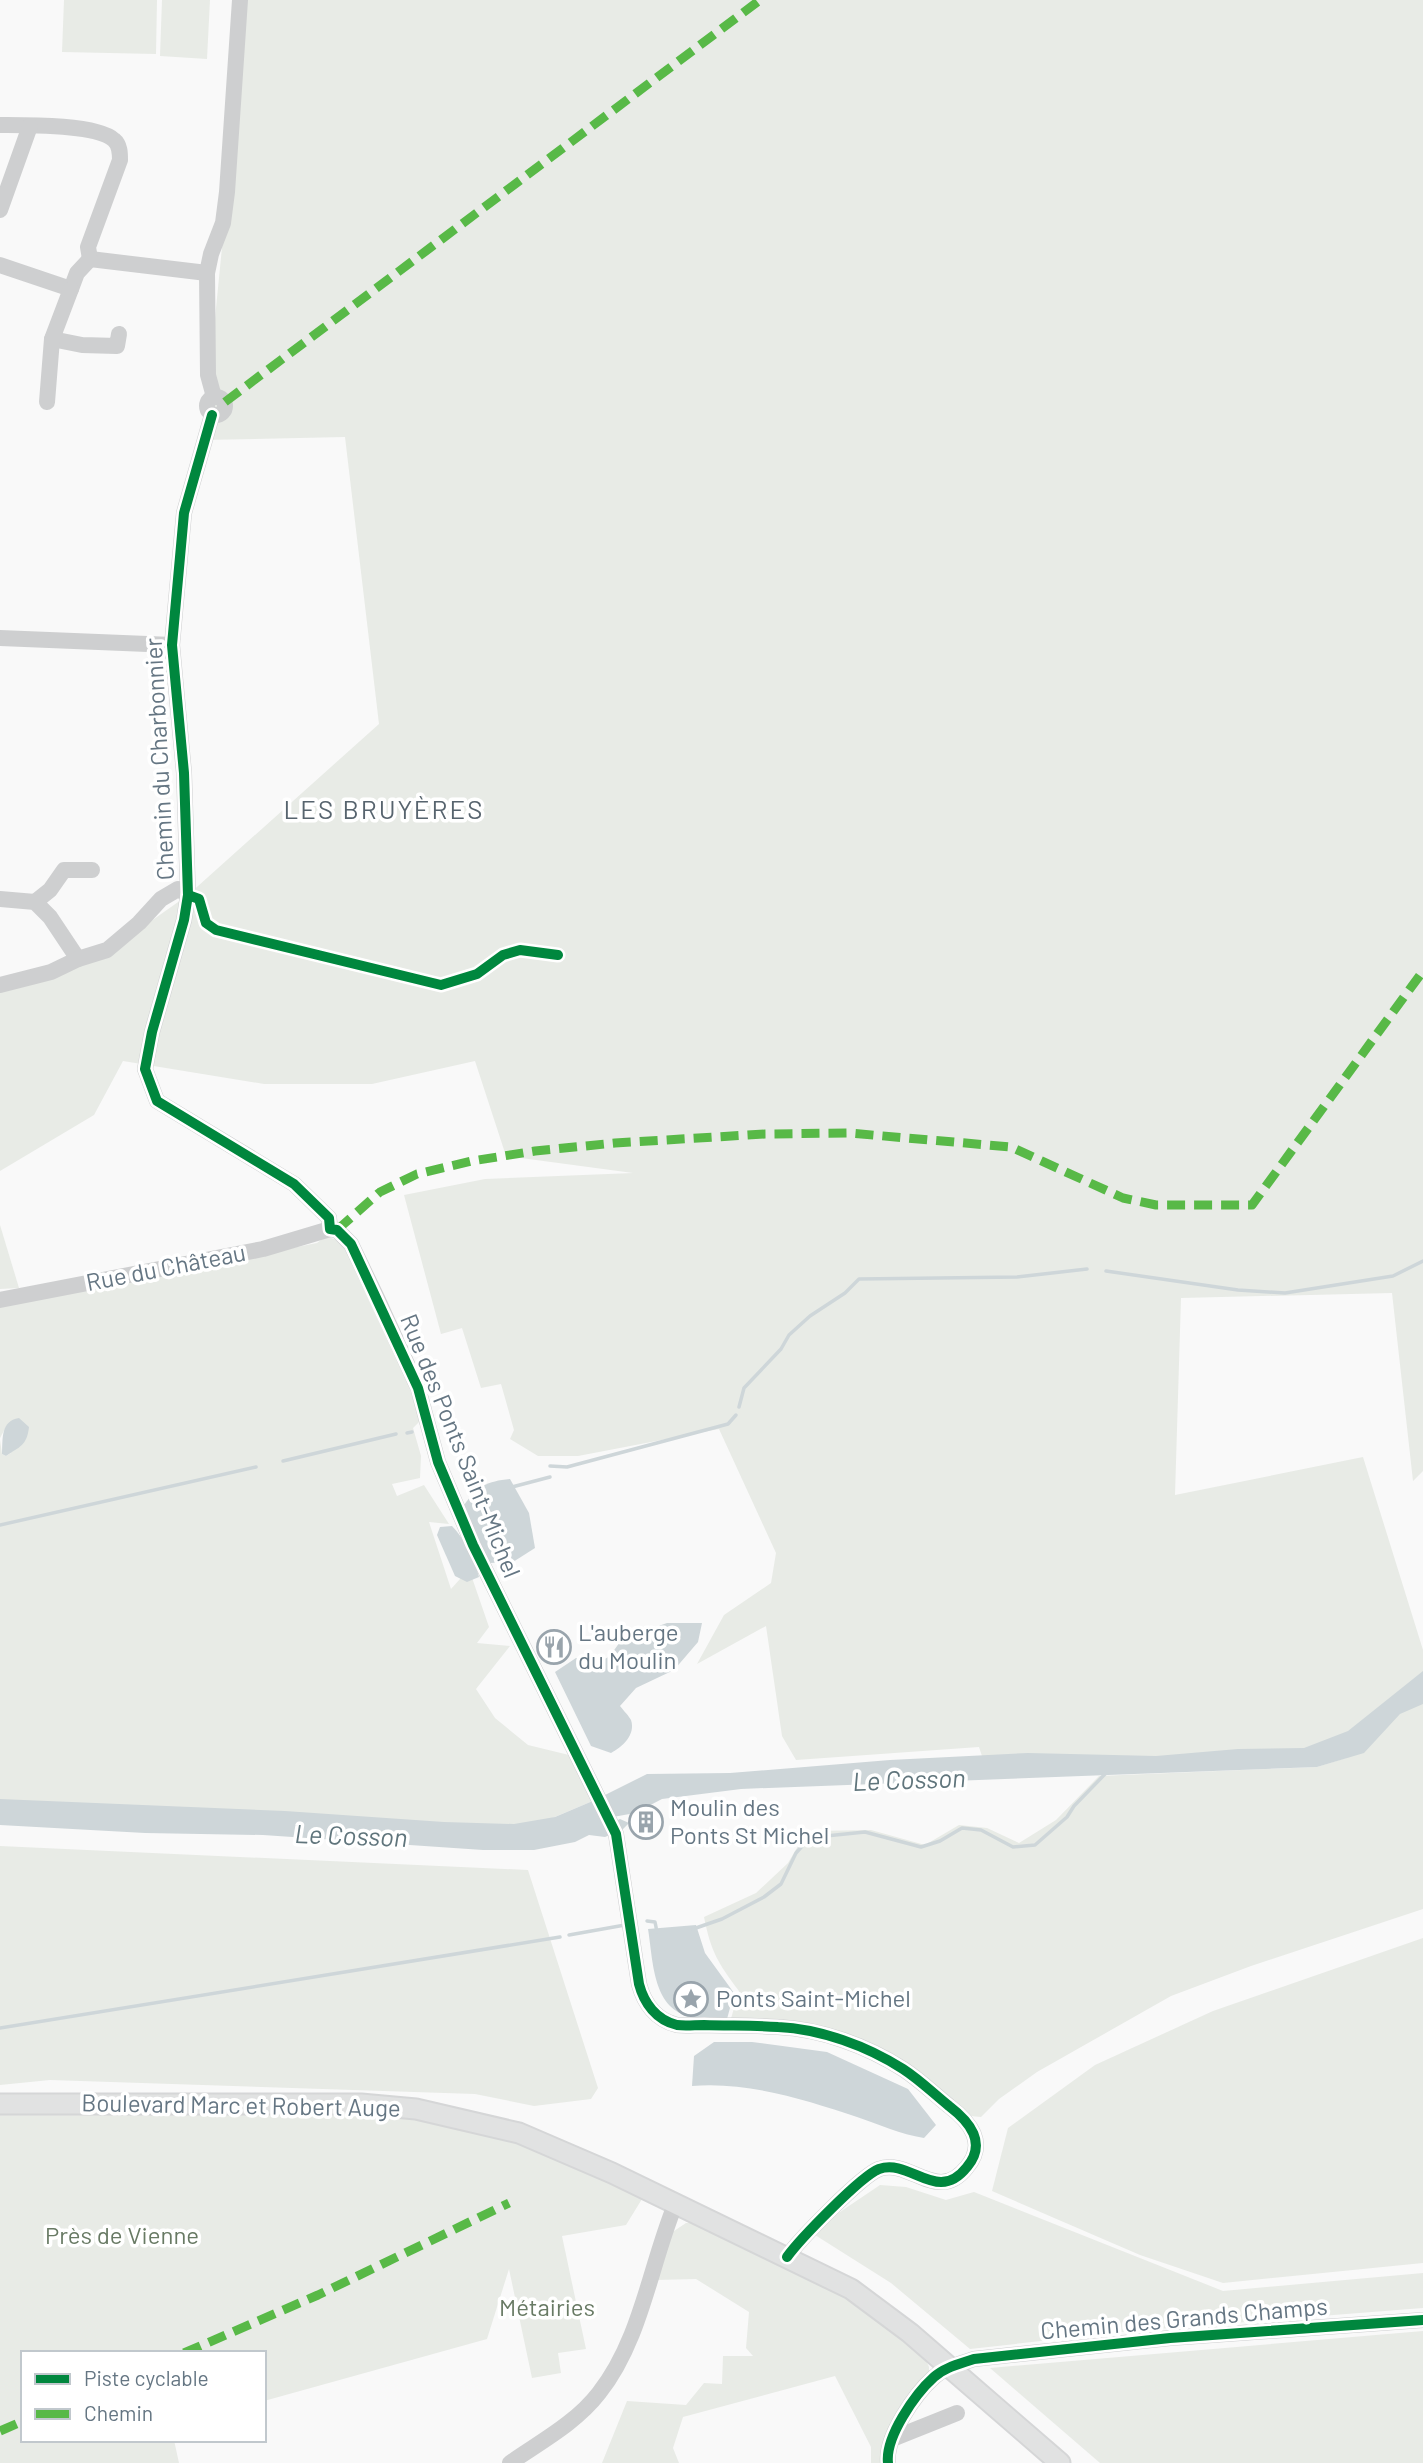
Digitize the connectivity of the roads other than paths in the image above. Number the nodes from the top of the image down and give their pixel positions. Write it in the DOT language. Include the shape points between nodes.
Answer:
graph roads {
  1 [pos="240,0"];
  2 [pos="0,125"];
  3 [pos="30,125"];
  4 [pos="0,210"];
  5 [pos="90,259"];
  6 [pos="0,265"];
  7 [pos="207,273"];
  8 [pos="71,289"];
  9 [pos="119,334"];
  10 [pos="52,340"];
  11 [pos="47,402"];
  12 [pos="0,638"];
  13 [pos="172,645"];
  14 [pos="92,870"];
  15 [pos="188,895"];
  16 [pos="0,899"];
  17 [pos="35,902"];
  18 [pos="78,959"];
  19 [pos="0,985"];
  20 [pos="330,1229"];
  21 [pos="0,1300"];
  22 [pos="0,2104"];
  23 [pos="674,2205"];
  24 [pos="787,2257"];
  25 [pos="1423,2320"];
  26 [pos="949,2367"];
  27 [pos="957,2413"];
  28 [pos="892,2438"];
  29 [pos="510,2463"];
  30 [pos="888,2463"];
  31 [pos="1060,2463"];
  1 -- 7 [label="street" via="227,192 223,223"];
  2 -- 3 [label="street"];
  3 -- 4 [label="street"];
  3 -- 5 [label="street" via="72,127 113,138 118,145 120,160 88,247"];
  5 -- 7 [label="street"];
  5 -- 8 [label="street"];
  6 -- 8 [label="street"];
  7 -- 13 [label="street, Chemin du Charbonnier" via="208,375 214,397 207,405 212,415 184,513"];
  8 -- 10 [label="street"];
  9 -- 10 [label="street" via="117,346"];
  10 -- 11 [label="street"];
  12 -- 13 [label="street"];
  13 -- 15 [label="street, Chemin du Charbonnier" via="184,773"];
  14 -- 17 [label="street" via="64,870"];
  15 -- 18 [label="street" via="178,889 160,899 107,950"];
  15 -- 20 [label="street, Chemin du Charbonnier" via="145,1069 157,1101 294,1184 329,1218"];
  16 -- 17 [label="street"];
  17 -- 18 [label="street"];
  18 -- 19 [label="street" via="51,972"];
  20 -- 21 [label="street, Rue du Château" via="262,1249"];
  20 -- 24 [label="street, Rue des Ponts Saint-Michel" via="351,1244 377,1298 418,1388 438,1462 473,1545 616,1833 639,1984 652,2011 677,2025 780,2027 863,2048 904,2070 974,2130 974,2156 956,2178 932,2182 895,2167 873,2172 802,2237"];
  22 -- 23 [label="main road, Boulevard Marc et Robert Auge" via="296,2102 416,2109 519,2133"];
  23 -- 24 [label="main road, Boulevard Marc et Robert Auge"];
  23 -- 29 [label="street" via="631,2337 615,2370 571,2421"];
  24 -- 26 [label="main road, Boulevard Marc et Robert Auge" via="851,2289"];
  25 -- 26 [label="street, Chemin des Grands Champs" via="1170,2338 974,2359"];
  26 -- 28 [label="street" via="934,2377"];
  26 -- 31 [label="main road, Boulevard Marc et Robert Auge"];
  27 -- 28 [label="street"];
  28 -- 30 [label="street"];
}
